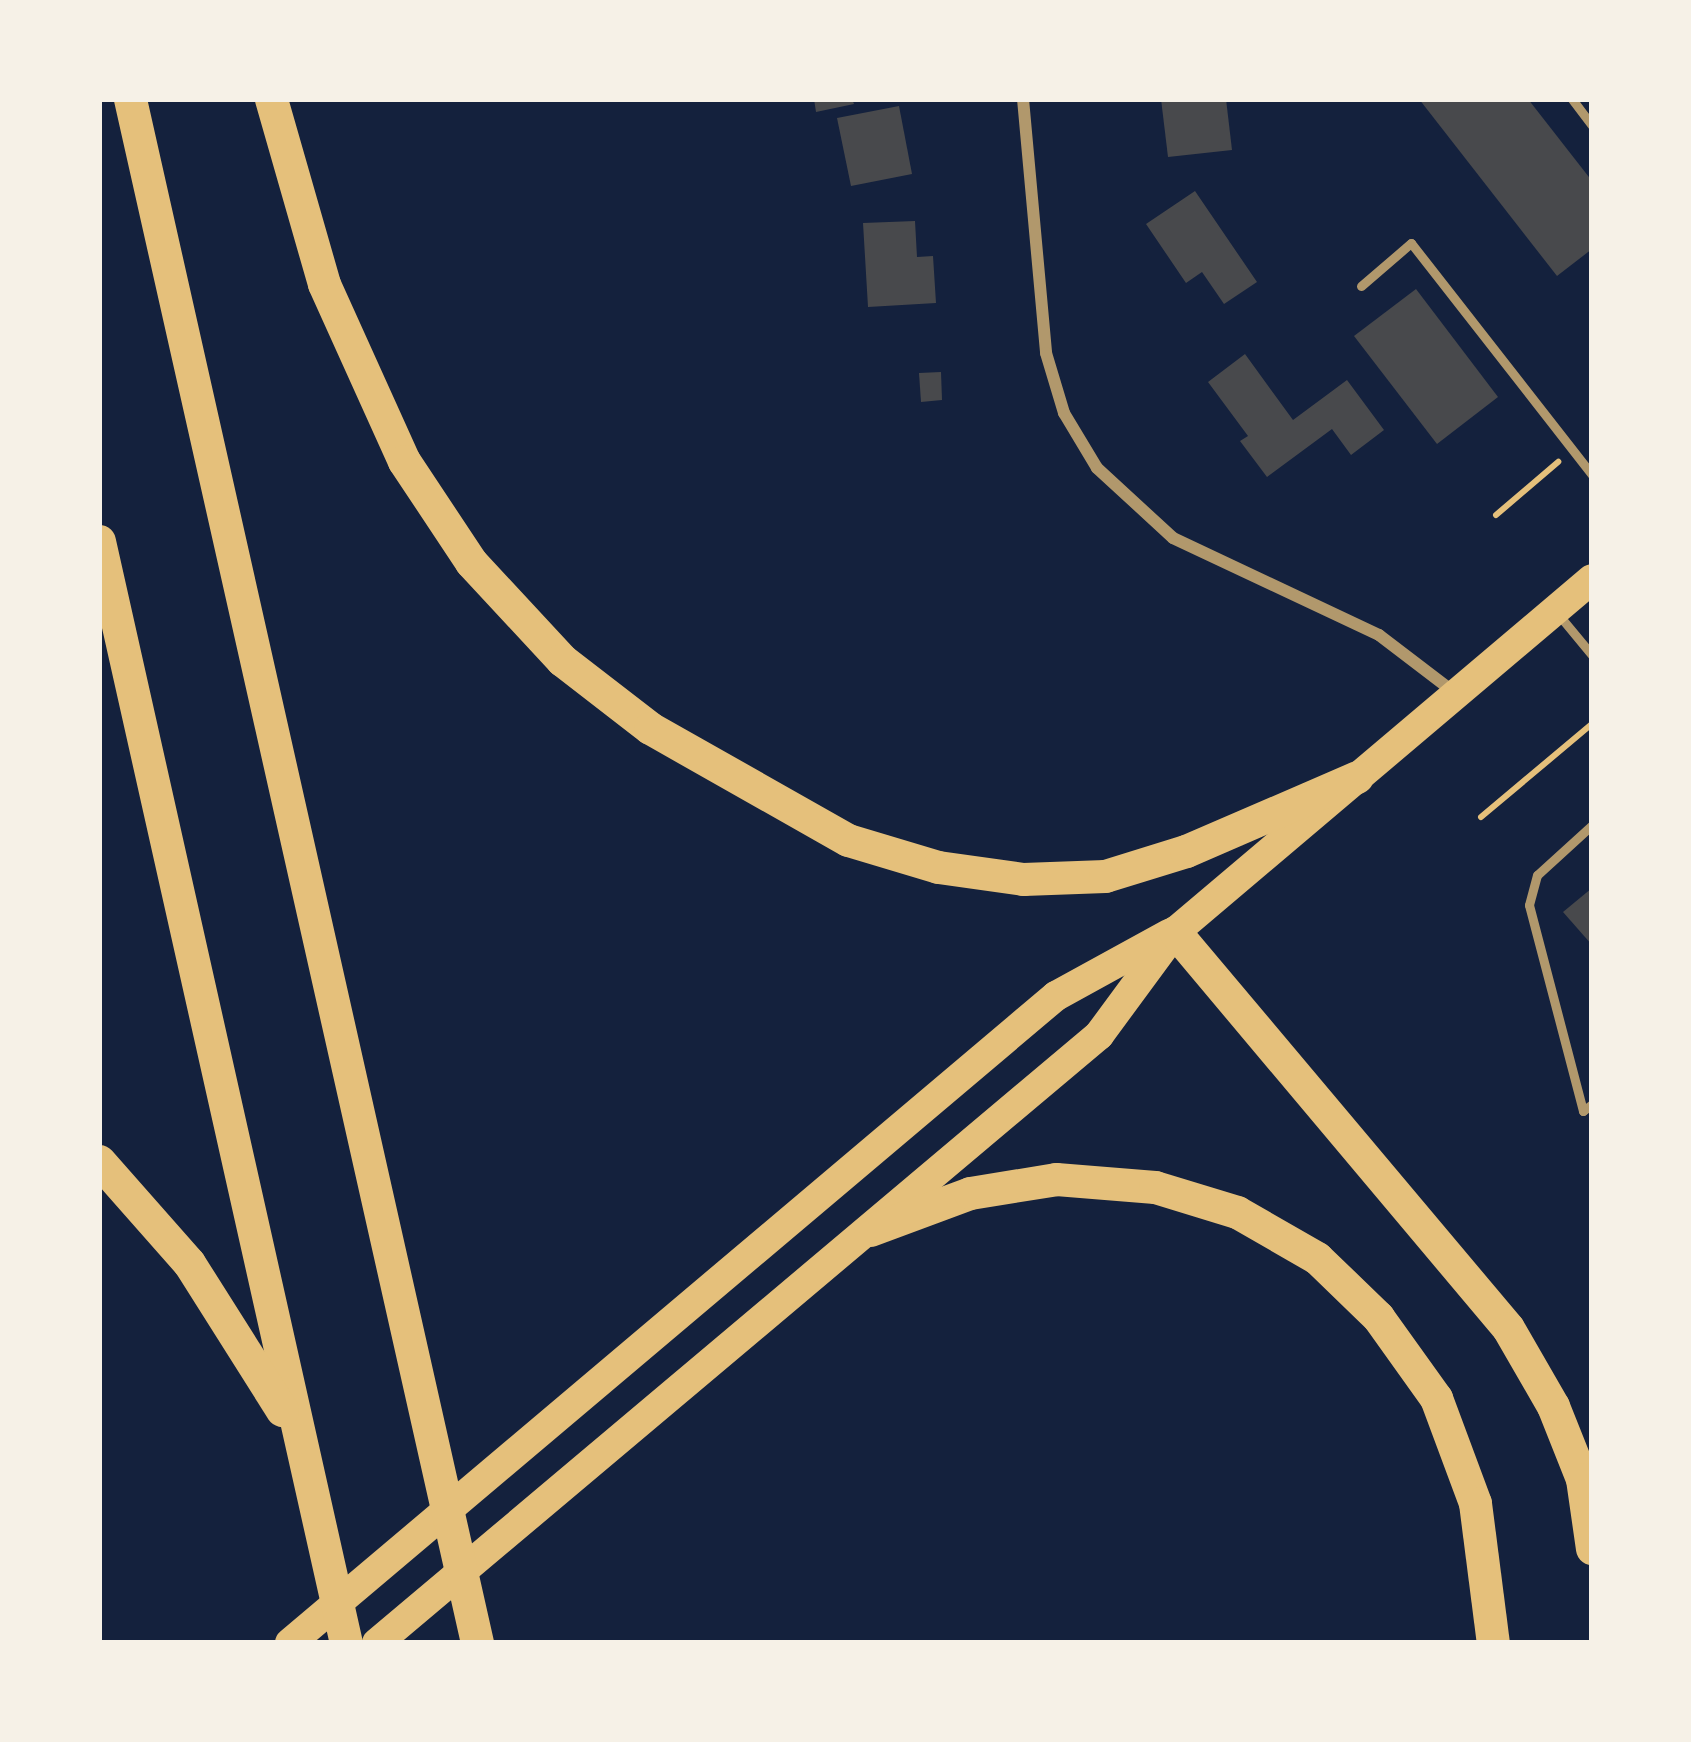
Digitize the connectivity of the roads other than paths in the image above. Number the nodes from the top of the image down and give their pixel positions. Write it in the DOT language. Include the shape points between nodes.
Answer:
graph roads {
  1 [pos="130,99"];
  2 [pos="271,99"];
  3 [pos="1023,99"];
  4 [pos="1572,99"];
  5 [pos="1592,126"];
  6 [pos="1361,286"];
  7 [pos="1592,475"];
  8 [pos="99,541"];
  9 [pos="1592,579"];
  10 [pos="1555,610"];
  11 [pos="1592,655"];
  12 [pos="1456,694"];
  13 [pos="1358,777"];
  14 [pos="1592,825"];
  15 [pos="1175,932"];
  16 [pos="1592,1104"];
  17 [pos="99,1161"];
  18 [pos="870,1230"];
  19 [pos="302,1449"];
  20 [pos="1592,1548"];
  21 [pos="290,1643"];
  22 [pos="346,1643"];
  23 [pos="377,1643"];
  24 [pos="477,1643"];
  25 [pos="1493,1643"];
  1 -- 24 [label="highway"];
  2 -- 13 [label="highway" via="324,284 404,461 470,562 562,660 650,728 848,841 938,867 1023,879 1105,876 1186,851"];
  3 -- 12 [label="street" via="1046,353 1064,413 1097,468 1174,538 1379,635"];
  4 -- 5 [label="lane"];
  6 -- 7 [label="lane" via="1412,243"];
  8 -- 19 [label="highway"];
  9 -- 10 [label="main road"];
  10 -- 11 [label="lane"];
  10 -- 12 [label="main road"];
  12 -- 13 [label="main road"];
  13 -- 15 [label="main road"];
  14 -- 16 [label="lane" via="1537,875 1529,905 1583,1111"];
  15 -- 18 [label="main road" via="1100,1035"];
  15 -- 20 [label="highway" via="1508,1328 1553,1406 1582,1479"];
  15 -- 21 [label="main road" via="1056,996"];
  17 -- 19 [label="highway" via="215,1299"];
  18 -- 23 [label="main road"];
  18 -- 25 [label="highway" via="970,1193 1056,1179 1155,1187 1196,1199 1237,1212 1317,1258 1378,1317 1436,1398 1474,1503"];
  19 -- 22 [label="highway"];
}
